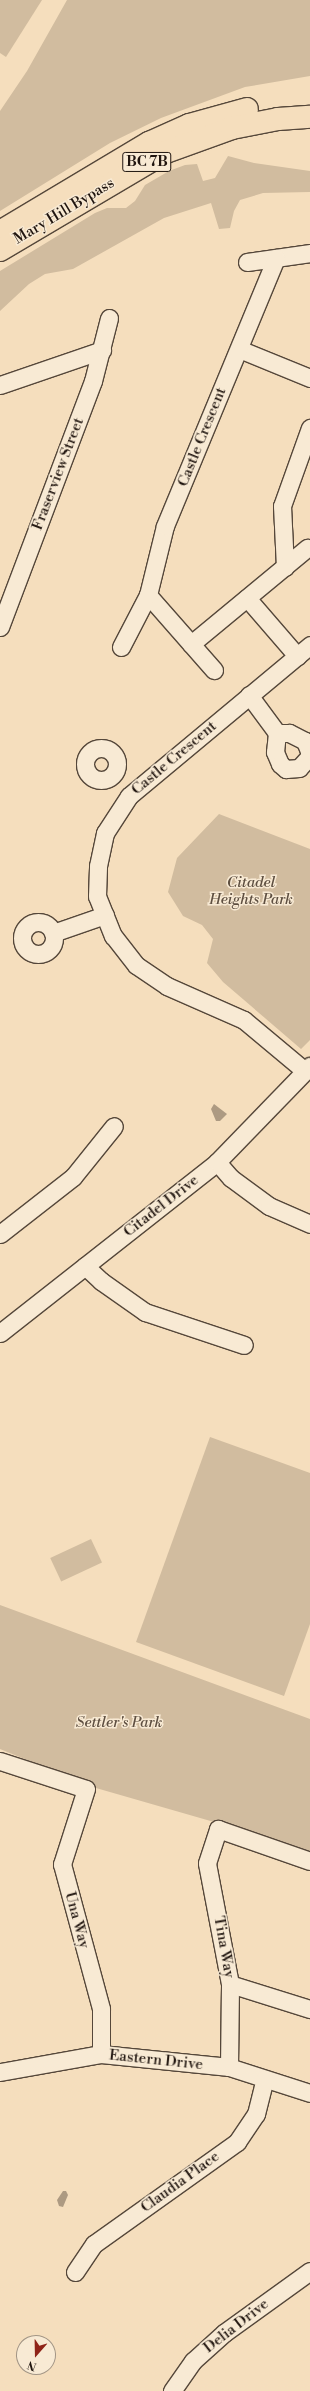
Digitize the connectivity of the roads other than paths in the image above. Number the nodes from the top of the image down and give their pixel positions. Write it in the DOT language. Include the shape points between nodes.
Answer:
graph roads {
  1 [pos="310,102"];
  2 [pos="310,117"];
  3 [pos="0,232"];
  4 [pos="0,250"];
  5 [pos="310,253"];
  6 [pos="276,258"];
  7 [pos="247,262"];
  8 [pos="109,318"];
  9 [pos="239,349"];
  10 [pos="102,350"];
  11 [pos="310,378"];
  12 [pos="0,385"];
  13 [pos="310,428"];
  14 [pos="307,548"];
  15 [pos="285,567"];
  16 [pos="148,595"];
  17 [pos="247,598"];
  18 [pos="0,627"];
  19 [pos="191,644"];
  20 [pos="310,644"];
  21 [pos="121,646"];
  22 [pos="297,656"];
  23 [pos="214,670"];
  24 [pos="249,695"];
  25 [pos="277,733"];
  26 [pos="114,775"];
  27 [pos="129,796"];
  28 [pos="105,915"];
  29 [pos="53,933"];
  30 [pos="308,1068"];
  31 [pos="114,1126"];
  32 [pos="217,1162"];
  33 [pos="310,1224"];
  34 [pos="0,1234"];
  35 [pos="85,1266"];
  36 [pos="0,1333"];
  37 [pos="244,1345"];
  38 [pos="0,1761"];
  39 [pos="310,1861"];
  40 [pos="230,1984"];
  41 [pos="310,2009"];
  42 [pos="101,2054"];
  43 [pos="228,2067"];
  44 [pos="0,2072"];
  45 [pos="265,2079"];
  46 [pos="310,2093"];
  47 [pos="310,2271"];
  48 [pos="75,2272"];
  49 [pos="172,2391"];
  1 -- 3 [label="highway, Mary Hill Bypass / BC 7B" via="276,104 232,112 169,134 129,154"];
  2 -- 4 [label="highway, Mary Hill Bypass / BC 7B" via="278,119 232,128 173,150 143,164"];
  5 -- 6 [label="street"];
  6 -- 7 [label="street"];
  6 -- 9 [label="street, Castle Crescent"];
  8 -- 10 [label="street, Fraserview Street"];
  9 -- 11 [label="street"];
  9 -- 16 [label="street, Castle Crescent" via="165,526"];
  10 -- 12 [label="street"];
  10 -- 18 [label="street, Fraserview Street" via="94,382"];
  13 -- 15 [label="street" via="282,506"];
  14 -- 15 [label="street"];
  15 -- 17 [label="street"];
  16 -- 19 [label="street"];
  16 -- 21 [label="street, Castle Crescent"];
  17 -- 19 [label="street"];
  17 -- 22 [label="street"];
  19 -- 23 [label="street"];
  20 -- 22 [label="street, Castle Crescent"];
  22 -- 24 [label="street, Castle Crescent"];
  24 -- 25 [label="street"];
  24 -- 27 [label="street, Castle Crescent"];
  26 -- 27 [label="street"];
  27 -- 28 [label="street, Castle Crescent" via="105,833 99,860 97,896"];
  28 -- 29 [label="street"];
  28 -- 30 [label="street, Castle Crescent" via="113,936 136,965 167,986 244,1020"];
  30 -- 32 [label="street, Citadel Drive"];
  31 -- 34 [label="street" via="73,1177"];
  32 -- 33 [label="street" via="231,1178 269,1206"];
  32 -- 35 [label="street, Citadel Drive"];
  35 -- 36 [label="street, Citadel Drive"];
  35 -- 37 [label="street" via="101,1281 145,1312"];
  38 -- 42 [label="street, Una Way" via="86,1788 62,1864 100,2009"];
  39 -- 40 [label="street, Tina Way" via="218,1829 207,1863"];
  40 -- 41 [label="street"];
  40 -- 43 [label="street, Tina Way"];
  42 -- 43 [label="street, Eastern Drive"];
  42 -- 44 [label="street, Eastern Drive"];
  43 -- 45 [label="street, Eastern Drive"];
  45 -- 46 [label="street, Eastern Drive"];
  45 -- 48 [label="street, Claudia Place" via="256,2114 237,2142 94,2244"];
  47 -- 49 [label="street, Delia Drive" via="224,2333 193,2361"];
}
